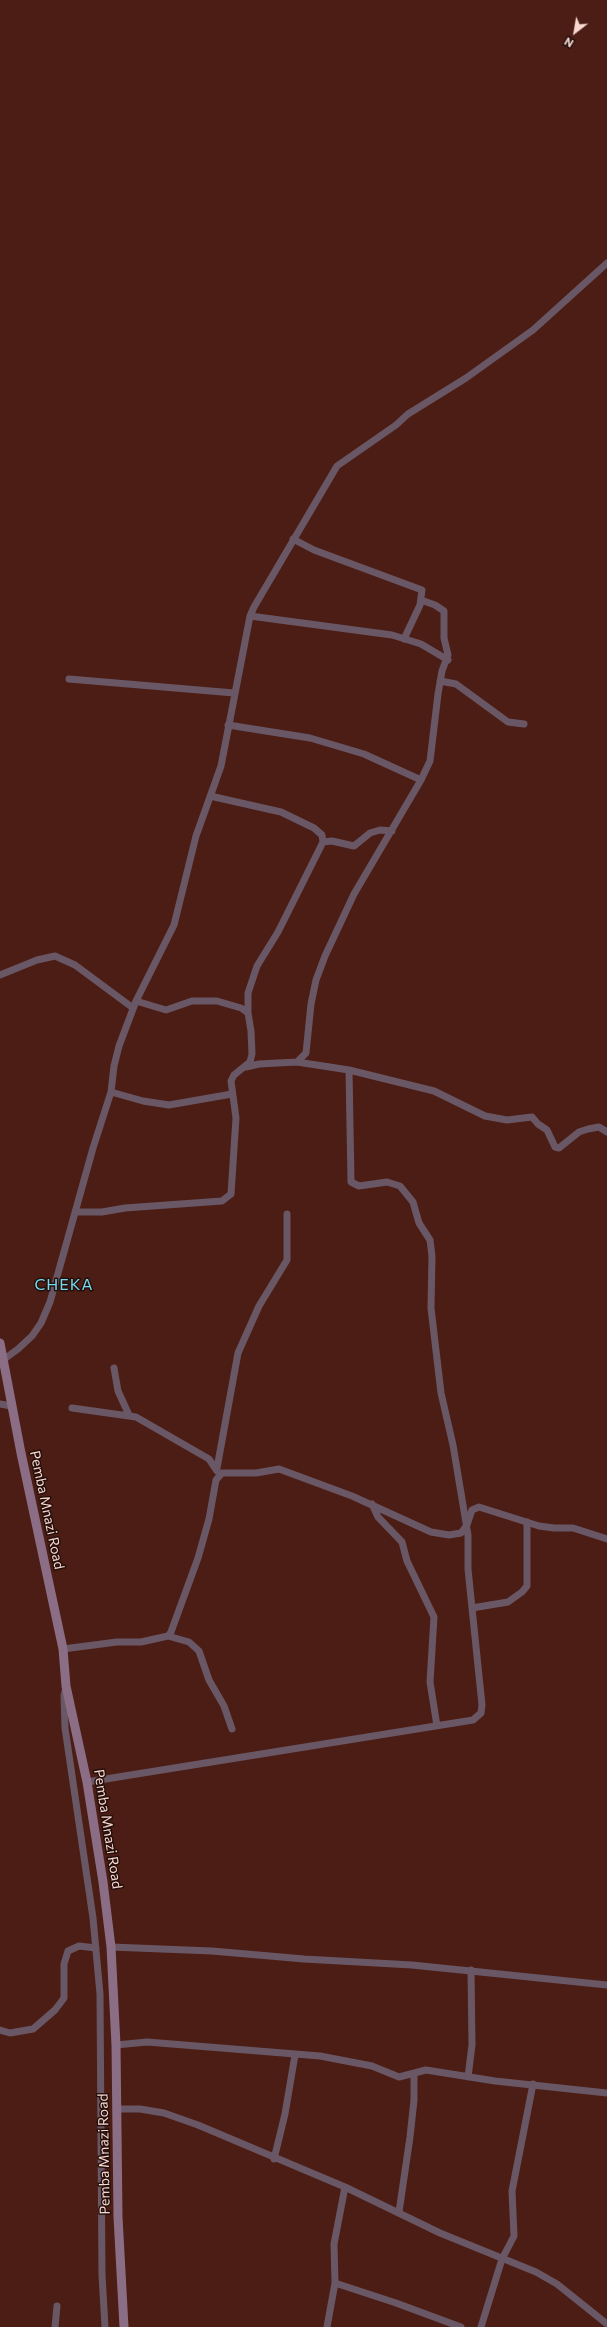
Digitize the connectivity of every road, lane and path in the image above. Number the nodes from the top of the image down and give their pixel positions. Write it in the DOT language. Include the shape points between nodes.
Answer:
graph roads {
  1 [pos="607,263"];
  2 [pos="293,539"];
  3 [pos="421,600"];
  4 [pos="250,616"];
  5 [pos="404,639"];
  6 [pos="448,660"];
  7 [pos="69,679"];
  8 [pos="440,681"];
  9 [pos="234,693"];
  10 [pos="524,724"];
  11 [pos="228,725"];
  12 [pos="421,780"];
  13 [pos="210,796"];
  14 [pos="392,831"];
  15 [pos="323,842"];
  16 [pos="0,974"];
  17 [pos="136,1001"];
  18 [pos="133,1008"];
  19 [pos="248,1013"];
  20 [pos="297,1062"];
  21 [pos="246,1067"];
  22 [pos="348,1070"];
  23 [pos="112,1092"];
  24 [pos="232,1094"];
  25 [pos="607,1132"];
  26 [pos="75,1212"];
  27 [pos="287,1214"];
  28 [pos="0,1343"];
  29 [pos="2,1359"];
  30 [pos="114,1368"];
  31 [pos="0,1404"];
  32 [pos="11,1406"];
  33 [pos="72,1408"];
  34 [pos="129,1415"];
  35 [pos="217,1468"];
  36 [pos="218,1476"];
  37 [pos="372,1504"];
  38 [pos="527,1522"];
  39 [pos="467,1525"];
  40 [pos="607,1539"];
  41 [pos="472,1608"];
  42 [pos="168,1636"];
  43 [pos="63,1649"];
  44 [pos="66,1686"];
  45 [pos="437,1726"];
  46 [pos="232,1729"];
  47 [pos="87,1782"];
  48 [pos="111,1947"];
  49 [pos="96,1948"];
  50 [pos="471,1970"];
  51 [pos="607,1985"];
  52 [pos="0,2030"];
  53 [pos="116,2045"];
  54 [pos="295,2055"];
  55 [pos="414,2073"];
  56 [pos="468,2077"];
  57 [pos="533,2084"];
  58 [pos="607,2093"];
  59 [pos="117,2109"];
  60 [pos="274,2159"];
  61 [pos="345,2187"];
  62 [pos="399,2212"];
  63 [pos="502,2259"];
  64 [pos="335,2283"];
  65 [pos="57,2306"];
  66 [pos="607,2324"];
  67 [pos="55,2327"];
  68 [pos="105,2327"];
  69 [pos="124,2327"];
  70 [pos="327,2327"];
  71 [pos="461,2327"];
  72 [pos="481,2327"];
  1 -- 2 [label="street" via="534,330 466,378 408,414 337,466"];
  2 -- 3 [label="street" via="314,550 417,588 423,593"];
  2 -- 4 [label="street"];
  3 -- 5 [label="street"];
  3 -- 6 [label="street" via="444,611 444,638"];
  4 -- 5 [label="street" via="374,631"];
  4 -- 9 [label="street"];
  5 -- 6 [label="street" via="420,644"];
  6 -- 8 [label="street"];
  7 -- 9 [label="street"];
  8 -- 10 [label="street" via="456,684 508,722"];
  8 -- 12 [label="street" via="432,751"];
  9 -- 11 [label="street"];
  11 -- 12 [label="street" via="310,738 364,754"];
  11 -- 13 [label="street" via="221,766"];
  12 -- 14 [label="street"];
  13 -- 15 [label="street" via="281,812 314,828 322,835"];
  13 -- 17 [label="street" via="196,836 174,926"];
  14 -- 15 [label="street" via="380,830 370,833 354,846 332,841"];
  14 -- 20 [label="street" via="354,894 325,956 311,1004 307,1048"];
  15 -- 19 [label="street" via="278,932 257,966 248,994"];
  16 -- 18 [label="street" via="55,956 75,965"];
  17 -- 18 [label="street"];
  17 -- 19 [label="street" via="166,1010 192,1001 217,1002 241,1008"];
  18 -- 23 [label="street" via="116,1056"];
  19 -- 21 [label="street" via="252,1054"];
  20 -- 21 [label="street"];
  20 -- 22 [label="street"];
  21 -- 24 [label="street" via="230,1081"];
  22 -- 25 [label="street" via="434,1091 485,1116 507,1120 532,1117 547,1130 555,1147 559,1148 579,1132 599,1127"];
  22 -- 39 [label="street" via="351,1182 359,1186 387,1182 400,1186 412,1202 419,1223 430,1240 431,1308 441,1393"];
  23 -- 24 [label="street" via="169,1105"];
  23 -- 26 [label="street"];
  24 -- 26 [label="street" via="236,1118 231,1194 228,1198 222,1201 102,1212"];
  26 -- 29 [label="street" via="46,1315 32,1336"];
  27 -- 35 [label="street" via="287,1260 259,1306 238,1353"];
  28 -- 29 [label="main road, Pemba Mnazi Road"];
  29 -- 32 [label="main road, Pemba Mnazi Road"];
  30 -- 34 [label="street" via="118,1391"];
  31 -- 32 [label="street"];
  32 -- 43 [label="main road, Pemba Mnazi Road"];
  33 -- 34 [label="street"];
  34 -- 35 [label="street" via="165,1432 209,1459"];
  35 -- 36 [label="street"];
  36 -- 37 [label="street" via="227,1472 256,1473 279,1469 318,1481"];
  36 -- 42 [label="street" via="198,1558"];
  37 -- 39 [label="street" via="431,1532 459,1534"];
  37 -- 45 [label="street" via="378,1517 402,1542 407,1562 434,1617 430,1682"];
  38 -- 39 [label="street" via="479,1507 472,1510"];
  38 -- 40 [label="street" via="554,1528 574,1528"];
  38 -- 41 [label="street" via="527,1586 508,1602"];
  39 -- 41 [label="street"];
  41 -- 45 [label="street" via="481,1713 473,1720"];
  42 -- 43 [label="street" via="141,1642 117,1642"];
  42 -- 46 [label="street" via="189,1642 198,1651"];
  43 -- 44 [label="main road, Pemba Mnazi Road"];
  44 -- 47 [label="main road, Pemba Mnazi Road"];
  44 -- 49 [label="street" via="65,1728"];
  45 -- 47 [label="street"];
  47 -- 48 [label="main road, Pemba Mnazi Road"];
  48 -- 50 [label="street" via="212,1951"];
  48 -- 53 [label="main road, Pemba Mnazi Road"];
  49 -- 52 [label="street" via="79,1946 68,1951 64,1964 64,1998 55,2010 33,2029 10,2033"];
  49 -- 68 [label="street" via="100,1994 102,2276"];
  50 -- 51 [label="street"];
  50 -- 56 [label="street" via="472,2045"];
  53 -- 54 [label="street" via="147,2042"];
  53 -- 59 [label="main road, Pemba Mnazi Road"];
  54 -- 55 [label="street" via="320,2056 372,2066 399,2077"];
  54 -- 60 [label="street"];
  55 -- 56 [label="street" via="426,2070"];
  55 -- 62 [label="street" via="414,2100"];
  56 -- 57 [label="street"];
  57 -- 58 [label="street"];
  57 -- 63 [label="street" via="512,2191 514,2236"];
  59 -- 60 [label="street" via="164,2113 198,2125"];
  59 -- 69 [label="main road, Pemba Mnazi Road" via="118,2217"];
  60 -- 61 [label="street"];
  61 -- 62 [label="street"];
  61 -- 64 [label="street" via="334,2244"];
  62 -- 63 [label="street" via="440,2233"];
  63 -- 66 [label="street" via="557,2284"];
  63 -- 72 [label="street"];
  64 -- 70 [label="street"];
  64 -- 71 [label="street"];
  65 -- 67 [label="street"];
}
